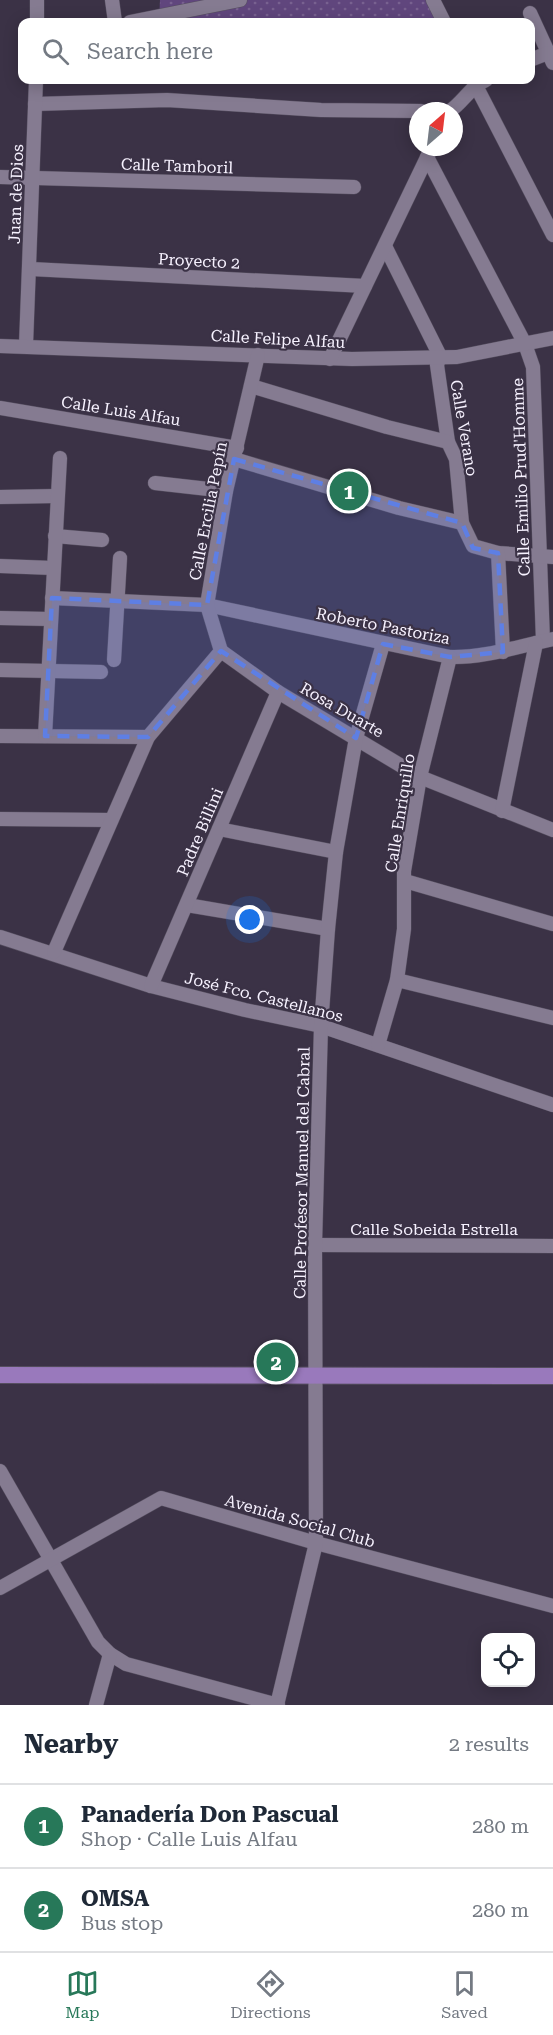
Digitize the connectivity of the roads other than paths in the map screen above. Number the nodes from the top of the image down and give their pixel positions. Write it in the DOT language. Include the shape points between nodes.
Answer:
graph roads {
  1 [pos="37,0"];
  2 [pos="112,0"];
  3 [pos="240,0"];
  4 [pos="432,0"];
  5 [pos="530,13"];
  6 [pos="36,18"];
  7 [pos="114,18"];
  8 [pos="150,18"];
  9 [pos="442,18"];
  10 [pos="532,18"];
  11 [pos="535,24"];
  12 [pos="550,58"];
  13 [pos="535,60"];
  14 [pos="36,84"];
  15 [pos="476,84"];
  16 [pos="479,84"];
  17 [pos="462,102"];
  18 [pos="35,104"];
  19 [pos="409,111"];
  20 [pos="428,156"];
  21 [pos="432,156"];
  22 [pos="0,177"];
  23 [pos="33,178"];
  24 [pos="354,187"];
  25 [pos="553,235"];
  26 [pos="385,246"];
  27 [pos="31,269"];
  28 [pos="365,286"];
  29 [pos="553,338"];
  30 [pos="525,344"];
  31 [pos="26,345"];
  32 [pos="0,346"];
  33 [pos="258,354"];
  34 [pos="440,356"];
  35 [pos="330,359"];
  36 [pos="251,386"];
  37 [pos="0,408"];
  38 [pos="448,442"];
  39 [pos="235,453"];
  40 [pos="60,458"];
  41 [pos="155,483"];
  42 [pos="226,491"];
  43 [pos="57,496"];
  44 [pos="0,497"];
  45 [pos="462,523"];
  46 [pos="55,536"];
  47 [pos="102,540"];
  48 [pos="498,553"];
  49 [pos="547,557"];
  50 [pos="120,558"];
  51 [pos="0,566"];
  52 [pos="53,568"];
  53 [pos="52,598"];
  54 [pos="118,601"];
  55 [pos="207,604"];
  56 [pos="0,618"];
  57 [pos="50,619"];
  58 [pos="544,641"];
  59 [pos="383,644"];
  60 [pos="221,651"];
  61 [pos="502,652"];
  62 [pos="450,657"];
  63 [pos="114,660"];
  64 [pos="0,670"];
  65 [pos="50,672"];
  66 [pos="101,672"];
  67 [pos="278,692"];
  68 [pos="0,736"];
  69 [pos="45,736"];
  70 [pos="148,737"];
  71 [pos="356,738"];
  72 [pos="420,777"];
  73 [pos="502,811"];
  74 [pos="0,819"];
  75 [pos="111,820"];
  76 [pos="219,829"];
  77 [pos="553,830"];
  78 [pos="336,852"];
  79 [pos="405,881"];
  80 [pos="187,905"];
  81 [pos="553,924"];
  82 [pos="328,929"];
  83 [pos="0,937"];
  84 [pos="54,952"];
  85 [pos="397,980"];
  86 [pos="151,986"];
  87 [pos="552,1014"];
  88 [pos="321,1026"];
  89 [pos="378,1046"];
  90 [pos="553,1105"];
  91 [pos="315,1245"];
  92 [pos="553,1246"];
  93 [pos="317,1374"];
  94 [pos="0,1375"];
  95 [pos="553,1376"];
  96 [pos="0,1471"];
  97 [pos="316,1543"];
  98 [pos="50,1558"];
  99 [pos="0,1588"];
  100 [pos="553,1606"];
  101 [pos="110,1654"];
  102 [pos="96,1705"];
  103 [pos="277,1705"];
  1 -- 6 [label="street"];
  2 -- 7 [label="street"];
  3 -- 8 [label="street"];
  4 -- 9 [label="street"];
  5 -- 10 [label="street"];
  11 -- 12 [label="street"];
  12 -- 13 [label="street"];
  14 -- 18 [label="street, Juan de Dios"];
  15 -- 17 [label="street"];
  16 -- 25 [label="street"];
  18 -- 19 [label="street" via="167,100 321,110"];
  18 -- 23 [label="street, Juan de Dios"];
  20 -- 26 [label="street"];
  21 -- 30 [label="street, Calle Emilio Prud'Homme"];
  22 -- 23 [label="street, Calle Tamboril"];
  23 -- 24 [label="street, Calle Tamboril"];
  23 -- 27 [label="street, Juan de Dios"];
  26 -- 28 [label="street"];
  26 -- 34 [label="street, Calle Verano"];
  27 -- 28 [label="street, Proyecto 2"];
  27 -- 31 [label="street, Juan de Dios"];
  28 -- 35 [label="street"];
  29 -- 30 [label="street, Calle Felipe Alfau"];
  30 -- 34 [label="street, Calle Felipe Alfau" via="457,357"];
  30 -- 49 [label="street, Calle Emilio Prud'Homme" via="533,367"];
  31 -- 32 [label="street, Calle Felipe Alfau"];
  31 -- 33 [label="street, Calle Felipe Alfau"];
  33 -- 35 [label="street, Calle Felipe Alfau"];
  33 -- 36 [label="street, Calle Ercilia Pepín"];
  34 -- 35 [label="street, Calle Felipe Alfau"];
  34 -- 38 [label="street, Calle Verano" via="437,365"];
  36 -- 38 [label="street"];
  36 -- 39 [label="street, Calle Ercilia Pepín"];
  37 -- 39 [label="street, Calle Luis Alfau"];
  38 -- 45 [label="street, Calle Verano" via="456,459"];
  39 -- 42 [label="street, Calle Ercilia Pepín"];
  39 -- 45 [label="street, Calle Luis Alfau" via="399,508"];
  40 -- 43 [label="street"];
  41 -- 42 [label="street"];
  42 -- 55 [label="street, Calle Ercilia Pepín"];
  43 -- 44 [label="street"];
  43 -- 46 [label="street"];
  45 -- 48 [label="street, Calle Verano" via="474,548"];
  46 -- 47 [label="street"];
  46 -- 52 [label="street"];
  48 -- 49 [label="street, Calle Verano"];
  48 -- 61 [label="street"];
  49 -- 58 [label="street, Calle Emilio Prud'Homme"];
  50 -- 54 [label="street"];
  51 -- 52 [label="street"];
  52 -- 53 [label="street"];
  53 -- 54 [label="street, Roberto Pastoriza"];
  53 -- 57 [label="street"];
  54 -- 55 [label="street, Roberto Pastoriza"];
  54 -- 63 [label="street"];
  55 -- 59 [label="street, Roberto Pastoriza"];
  55 -- 60 [label="street, Calle Ercilia Pepín"];
  56 -- 57 [label="street"];
  57 -- 65 [label="street"];
  58 -- 61 [label="street, Roberto Pastoriza"];
  58 -- 73 [label="street, Calle Emilio Prud'Homme"];
  59 -- 62 [label="street, Roberto Pastoriza"];
  59 -- 71 [label="street, Calle Profesor Manuel del Cabral"];
  60 -- 67 [label="street, Rosa Duarte"];
  60 -- 70 [label="street"];
  61 -- 62 [label="street, Roberto Pastoriza"];
  62 -- 72 [label="street, Calle Enriquillo"];
  64 -- 65 [label="street"];
  65 -- 66 [label="street"];
  65 -- 69 [label="street"];
  67 -- 71 [label="street, Rosa Duarte"];
  67 -- 76 [label="street, Padre Billini"];
  68 -- 69 [label="street"];
  69 -- 70 [label="street"];
  70 -- 75 [label="street"];
  71 -- 72 [label="street, Rosa Duarte"];
  71 -- 78 [label="street, Calle Profesor Manuel del Cabral"];
  72 -- 73 [label="street, Rosa Duarte"];
  72 -- 79 [label="street, Calle Enriquillo"];
  73 -- 77 [label="street, Rosa Duarte"];
  74 -- 75 [label="street"];
  75 -- 84 [label="street"];
  76 -- 78 [label="street"];
  76 -- 80 [label="street, Padre Billini"];
  78 -- 82 [label="street, Calle Profesor Manuel del Cabral"];
  79 -- 81 [label="street"];
  79 -- 85 [label="street, Calle Enriquillo"];
  80 -- 82 [label="street"];
  80 -- 86 [label="street, Padre Billini"];
  82 -- 88 [label="street, Calle Profesor Manuel del Cabral"];
  83 -- 84 [label="street, José Fco. Castellanos"];
  84 -- 86 [label="street, José Fco. Castellanos"];
  85 -- 87 [label="street"];
  85 -- 89 [label="street, Calle Enriquillo"];
  86 -- 88 [label="street, José Fco. Castellanos"];
  88 -- 89 [label="street, José Fco. Castellanos"];
  88 -- 91 [label="street, Calle Profesor Manuel del Cabral"];
  89 -- 90 [label="street, José Fco. Castellanos"];
  91 -- 92 [label="street, Calle Sobeida Estrella"];
  91 -- 93 [label="street, Calle Profesor Manuel del Cabral"];
  93 -- 94 [label="main road"];
  93 -- 95 [label="main road"];
  93 -- 97 [label="street, Calle Profesor Manuel del Cabral"];
  96 -- 98 [label="street"];
  97 -- 98 [label="street, Avenida Social Club" via="161,1498"];
  97 -- 100 [label="street, Avenida Social Club"];
  97 -- 103 [label="street, Calle Profesor Manuel del Cabral"];
  98 -- 99 [label="street, Avenida Social Club"];
  98 -- 101 [label="street" via="89,1627"];
  101 -- 102 [label="street"];
  101 -- 103 [label="street" via="139,1667"];
}
